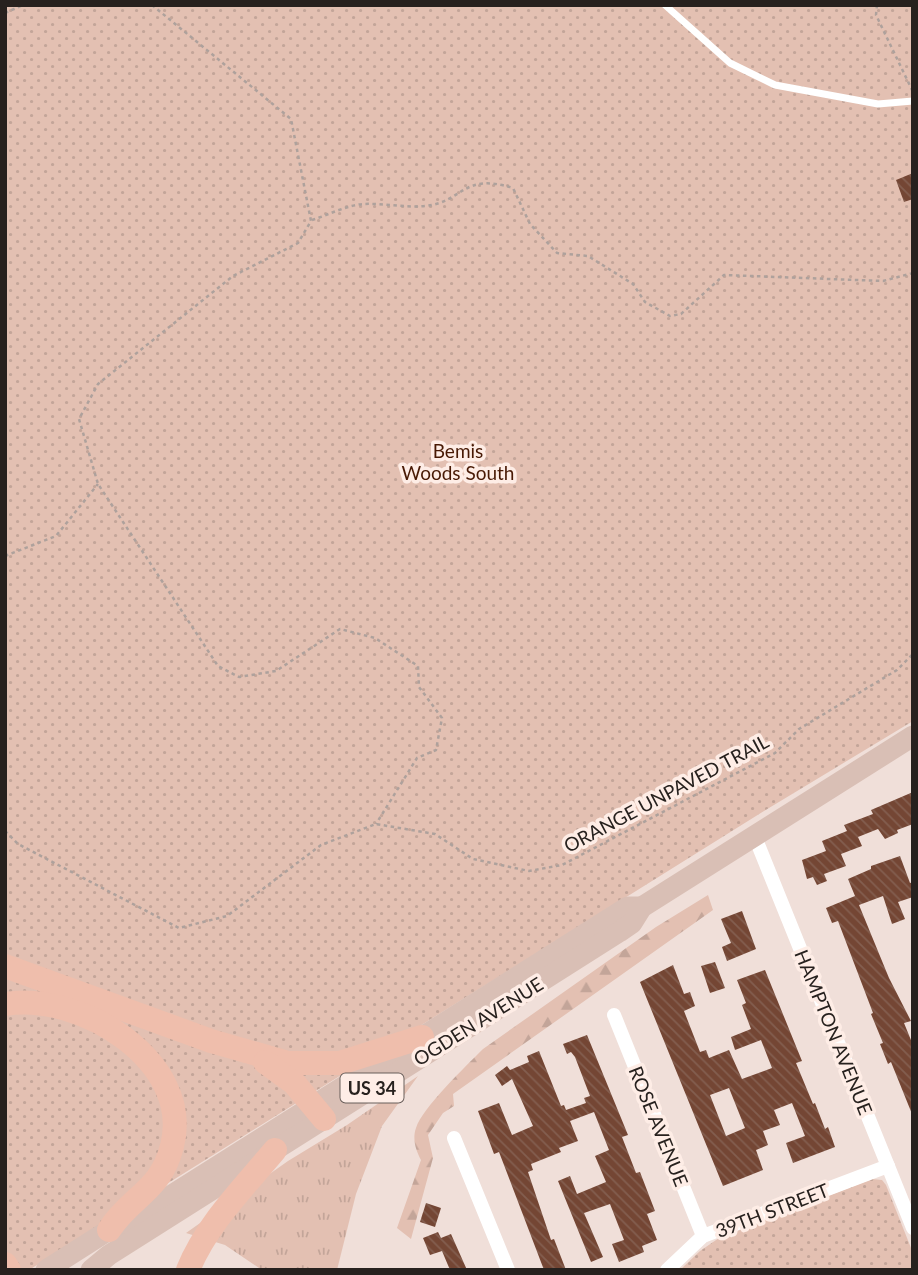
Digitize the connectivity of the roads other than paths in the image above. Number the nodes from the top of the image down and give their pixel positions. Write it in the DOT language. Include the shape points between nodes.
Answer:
graph roads {
  1 [pos="665,5"];
  2 [pos="913,101"];
  3 [pos="913,736"];
  4 [pos="755,837"];
  5 [pos="642,907"];
  6 [pos="5,966"];
  7 [pos="5,1004"];
  8 [pos="614,1015"];
  9 [pos="422,1037"];
  10 [pos="256,1056"];
  11 [pos="319,1113"];
  12 [pos="454,1138"];
  13 [pos="275,1150"];
  14 [pos="888,1166"];
  15 [pos="913,1228"];
  16 [pos="109,1230"];
  17 [pos="703,1236"];
  18 [pos="5,1264"];
  19 [pos="94,1268"];
  20 [pos="9,1270"];
  21 [pos="46,1270"];
  22 [pos="188,1270"];
  23 [pos="508,1270"];
  24 [pos="667,1270"];
  1 -- 2 [label="lane" via="730,63 775,85 878,104"];
  3 -- 4 [label="main road, OGDEN AVENUE / US 34"];
  4 -- 5 [label="main road, OGDEN AVENUE / US 34"];
  4 -- 14 [label="street, HAMPTON AVENUE"];
  5 -- 9 [label="main road, OGDEN AVENUE / US 34" via="628,906"];
  5 -- 11 [label="main road, OGDEN AVENUE / US 34" via="619,932"];
  6 -- 10 [label="highway"];
  7 -- 16 [label="highway" via="41,1003 96,1020 141,1052 167,1088 175,1123 169,1158 153,1186 120,1213"];
  8 -- 17 [label="street, ROSE AVENUE"];
  9 -- 10 [label="highway" via="340,1063 288,1063"];
  9 -- 11 [label="main road, OGDEN AVENUE / US 34"];
  10 -- 11 [label="highway" via="293,1082"];
  11 -- 13 [label="main road, OGDEN AVENUE / US 34"];
  11 -- 16 [label="main road, OGDEN AVENUE / US 34"];
  12 -- 23 [label="street"];
  13 -- 19 [label="main road, OGDEN AVENUE / US 34"];
  13 -- 22 [label="highway" via="195,1252"];
  14 -- 15 [label="street, HAMPTON AVENUE"];
  14 -- 17 [label="street, 39TH STREET"];
  16 -- 21 [label="main road, OGDEN AVENUE / US 34"];
  17 -- 24 [label="street, 39TH STREET"];
  18 -- 20 [label="highway"];
}
